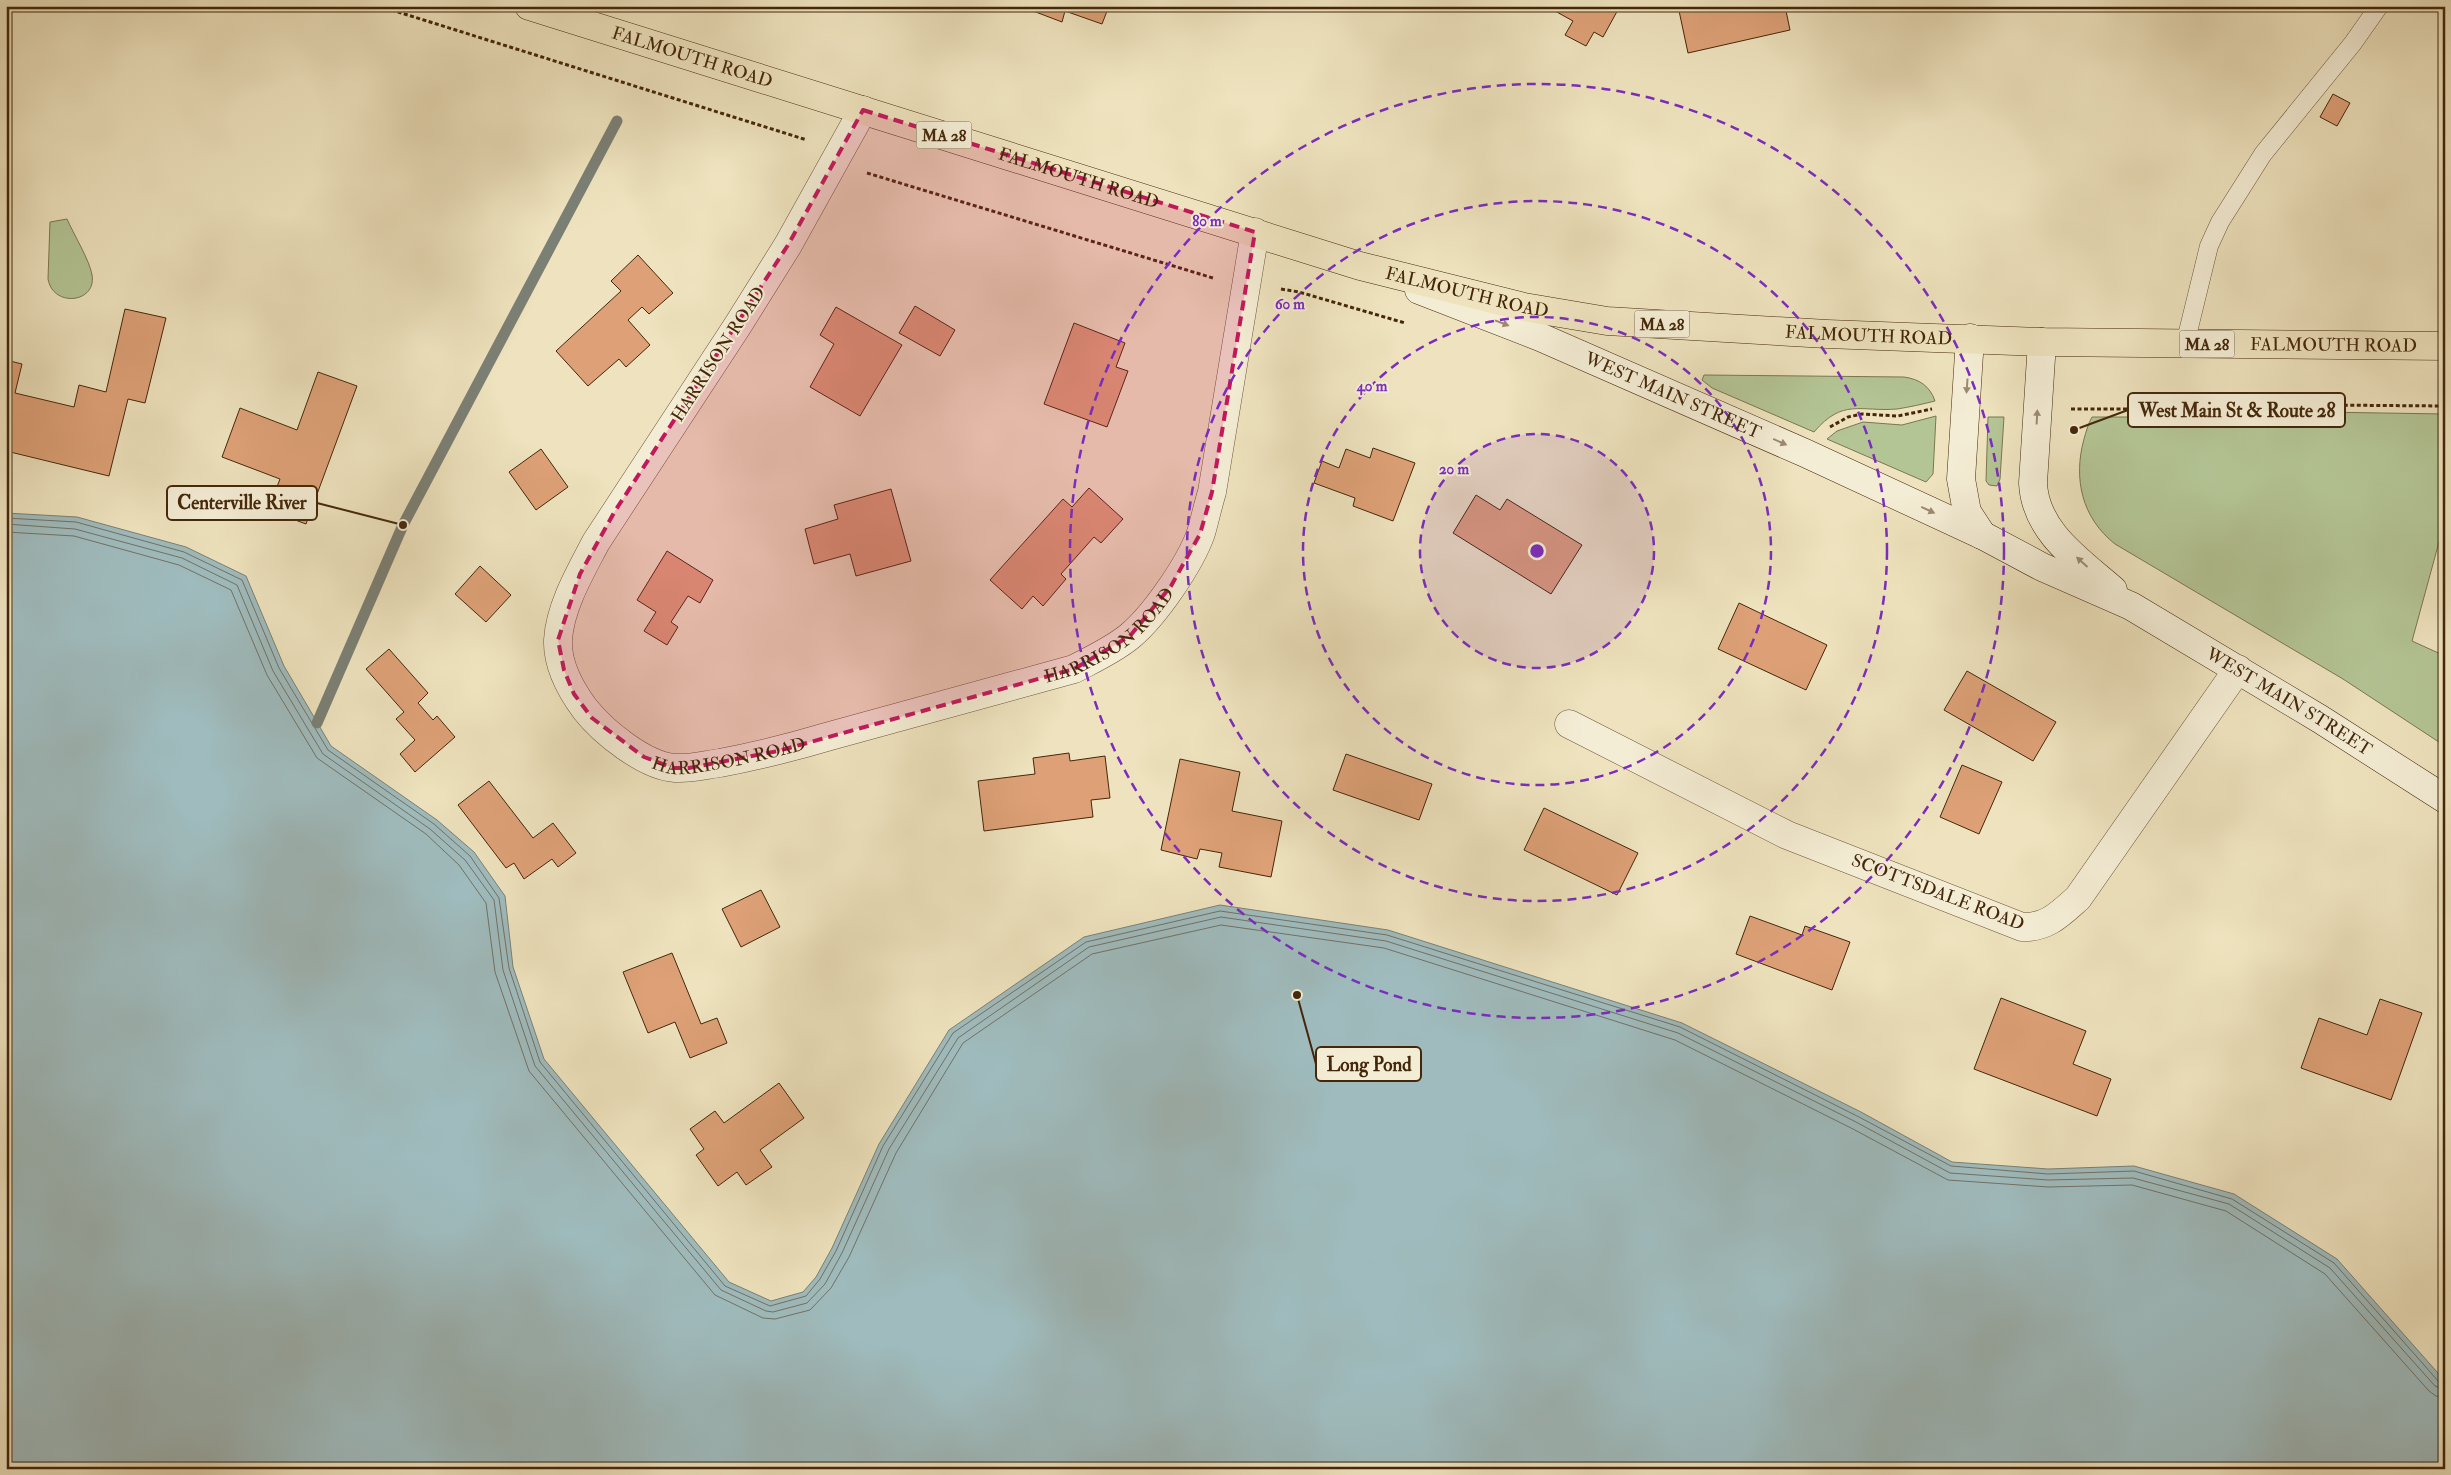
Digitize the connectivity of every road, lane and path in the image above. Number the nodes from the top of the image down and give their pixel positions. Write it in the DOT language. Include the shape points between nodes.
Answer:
graph roads {
  1 [pos="379,6"];
  2 [pos="529,6"];
  3 [pos="2379,6"];
  4 [pos="863,110"];
  5 [pos="812,142"];
  6 [pos="858,171"];
  7 [pos="1255,232"];
  8 [pos="1360,266"];
  9 [pos="1207,278"];
  10 [pos="1970,338"];
  11 [pos="2042,342"];
  12 [pos="2185,344"];
  13 [pos="2445,346"];
  14 [pos="2445,406"];
  15 [pos="1936,408"];
  16 [pos="2085,410"];
  17 [pos="1826,430"];
  18 [pos="1982,535"];
  19 [pos="2131,606"];
  20 [pos="2238,669"];
  21 [pos="1569,724"];
  22 [pos="2445,799"];
  1 -- 5 [label="path"];
  2 -- 4 [label="main road, FALMOUTH ROAD / MA 28"];
  3 -- 12 [label="lane" via="2263,154 2220,222 2209,246"];
  4 -- 7 [label="main road, FALMOUTH ROAD / MA 28"];
  4 -- 7 [label="street, HARRISON ROAD" via="788,244 738,325 596,542 565,611 558,640 564,670 574,694 592,718 620,742 657,763 673,768 689,768 778,751 1074,669 1105,654 1130,636 1166,593 1200,534 1212,492"];
  6 -- 9 [label="path"];
  7 -- 8 [label="main road, FALMOUTH ROAD / MA 28"];
  8 -- 10 [label="main road, FALMOUTH ROAD / MA 28" via="1524,307 1607,321 1827,334"];
  8 -- 18 [label="street, WEST MAIN STREET, one-way" via="1585,357"];
  10 -- 11 [label="main road, FALMOUTH ROAD / MA 28"];
  10 -- 18 [label="street, WEST MAIN STREET, one-way" via="1961,479 1967,512"];
  11 -- 12 [label="main road, FALMOUTH ROAD / MA 28"];
  19 -- 11 [label="street, WEST MAIN STREET, one-way" via="2064,546 2046,526 2035,502 2033,484"];
  12 -- 13 [label="main road, FALMOUTH ROAD / MA 28"];
  14 -- 16 [label="path" via="2208,404"];
  15 -- 17 [label="path" via="1898,416 1862,414"];
  18 -- 19 [label="street, WEST MAIN STREET" via="2042,568"];
  19 -- 20 [label="street, WEST MAIN STREET"];
  20 -- 21 [label="street, SCOTTSDALE ROAD" via="2078,898 2047,924 2036,928 2022,927 1787,835"];
  20 -- 22 [label="street, WEST MAIN STREET"];
}
